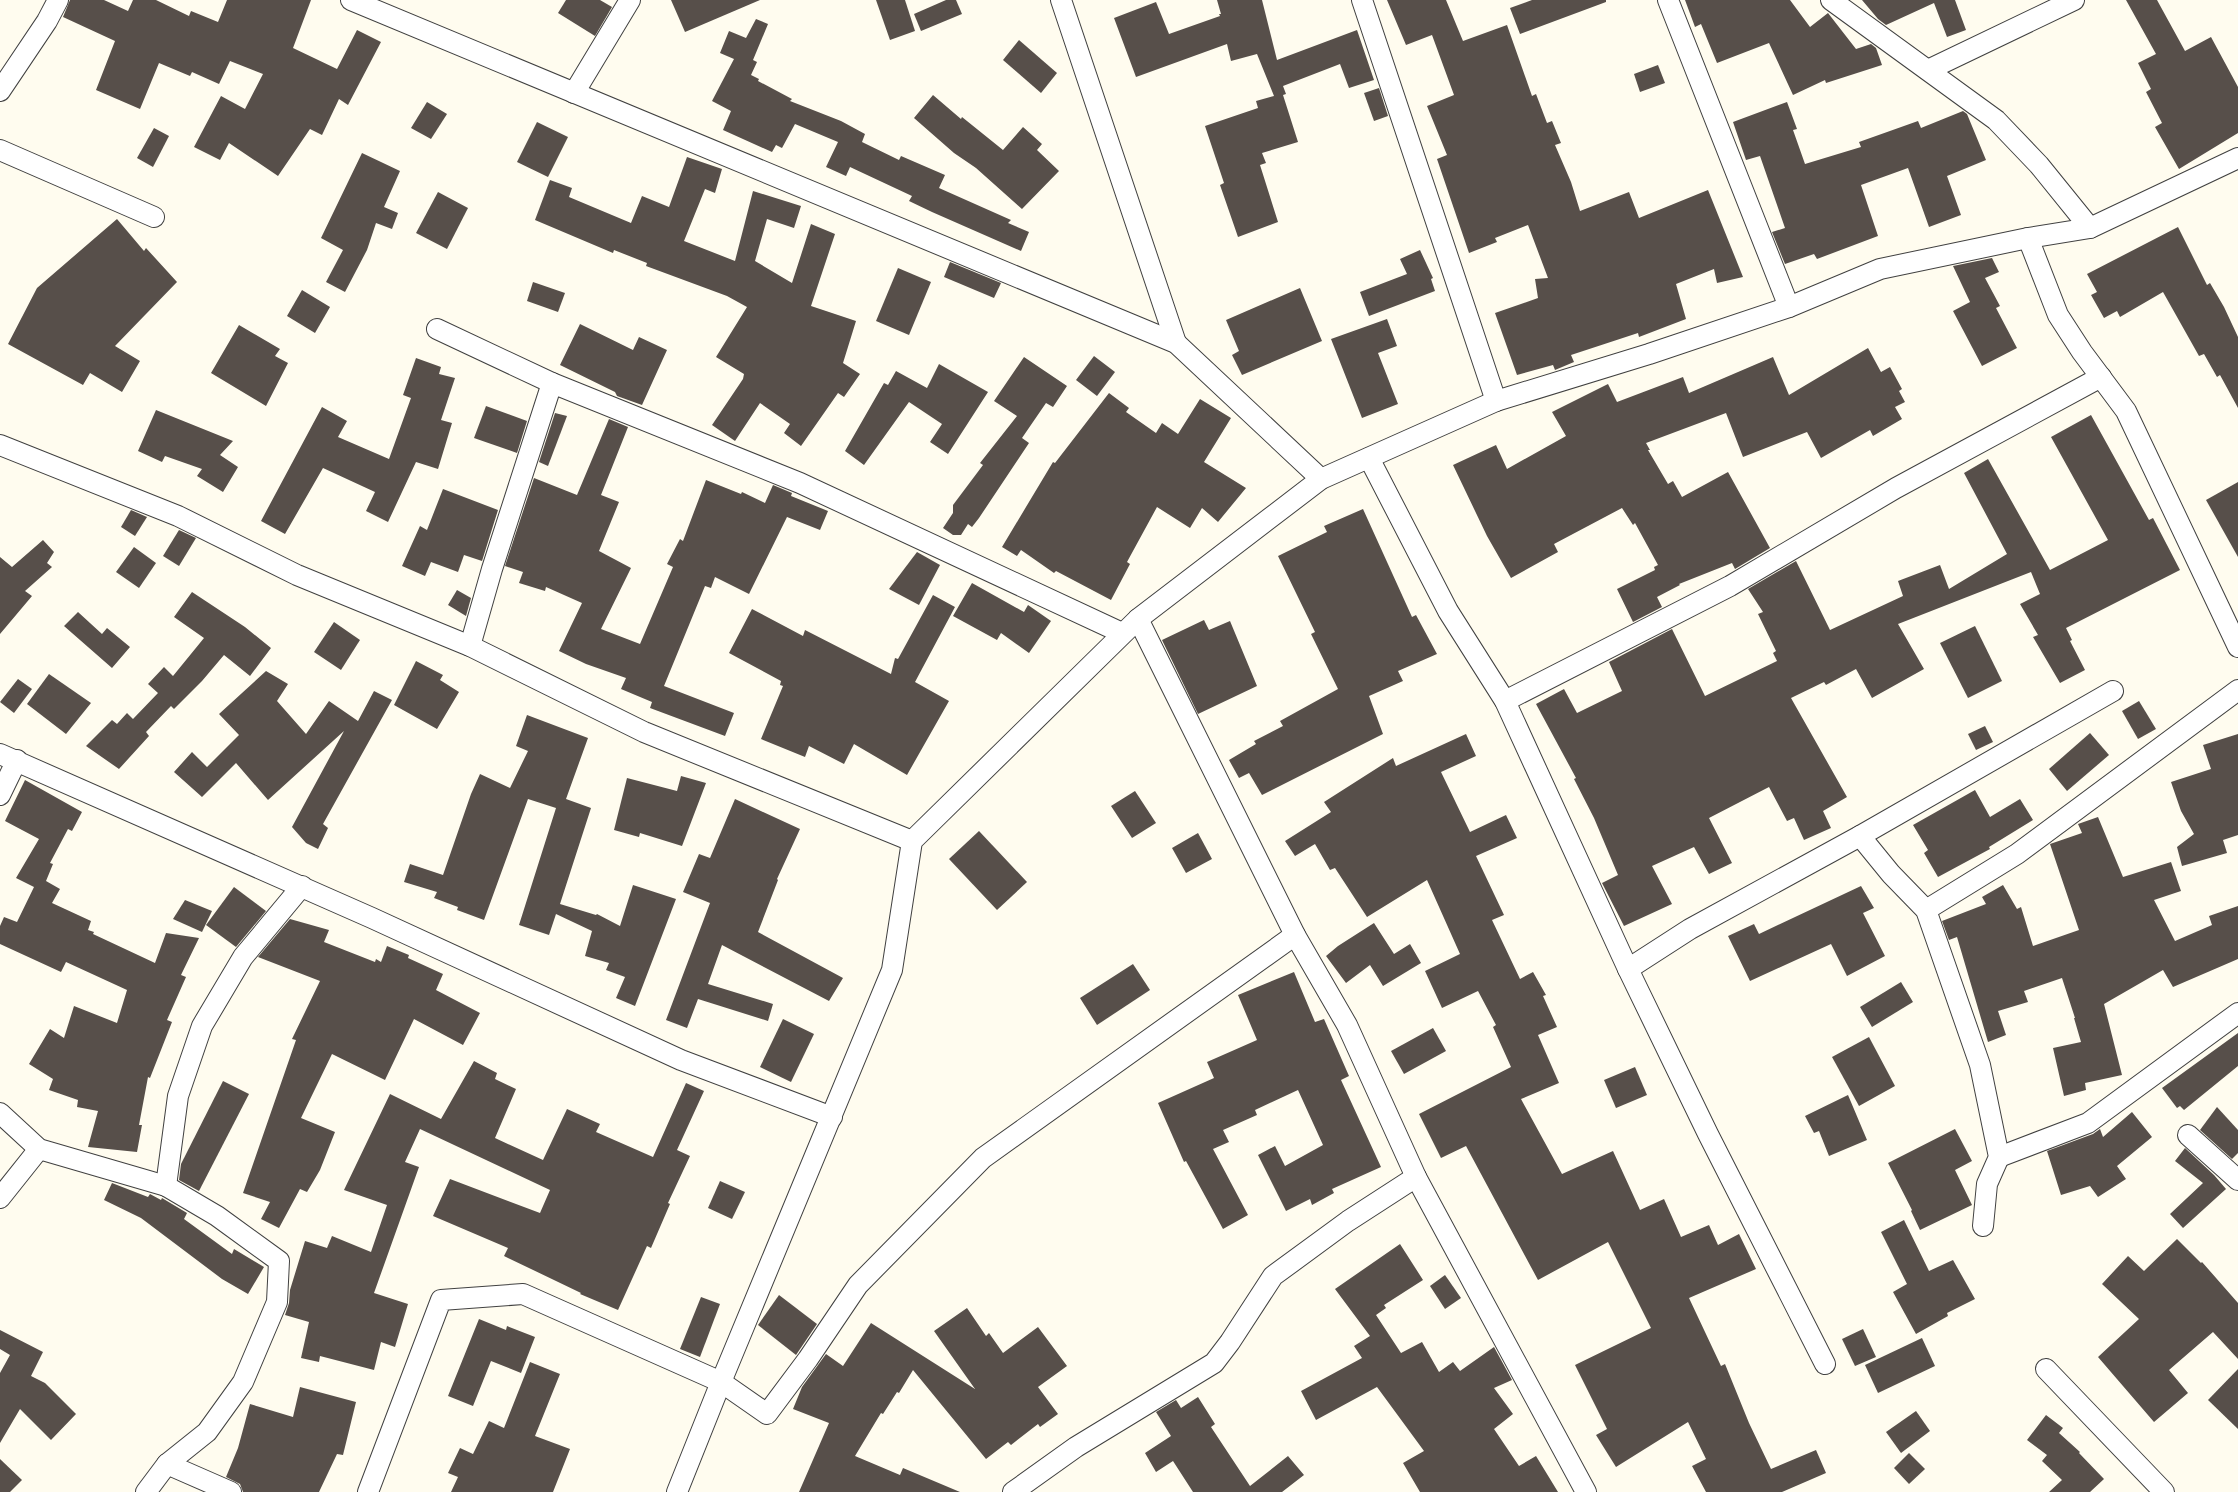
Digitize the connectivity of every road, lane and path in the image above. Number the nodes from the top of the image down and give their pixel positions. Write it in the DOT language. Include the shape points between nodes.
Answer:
graph roads {
  1 [pos="58,0"];
  2 [pos="351,0"];
  3 [pos="630,0"];
  4 [pos="1061,0"];
  5 [pos="1362,0"];
  6 [pos="1668,0"];
  7 [pos="1831,0"];
  8 [pos="2074,0"];
  9 [pos="1928,70"];
  10 [pos="0,91"];
  11 [pos="573,93"];
  12 [pos="0,150"];
  13 [pos="2238,158"];
  14 [pos="154,218"];
  15 [pos="2090,228"];
  16 [pos="2028,238"];
  17 [pos="1789,307"];
  18 [pos="437,329"];
  19 [pos="1176,343"];
  20 [pos="2101,377"];
  21 [pos="552,384"];
  22 [pos="1496,401"];
  23 [pos="0,445"];
  24 [pos="1369,458"];
  25 [pos="1321,479"];
  26 [pos="1138,619"];
  27 [pos="1122,633"];
  28 [pos="470,646"];
  29 [pos="2238,647"];
  30 [pos="2238,690"];
  31 [pos="2113,691"];
  32 [pos="1505,701"];
  33 [pos="8,757"];
  34 [pos="0,795"];
  35 [pos="1860,836"];
  36 [pos="912,841"];
  37 [pos="302,886"];
  38 [pos="1926,910"];
  39 [pos="1295,935"];
  40 [pos="1628,969"];
  41 [pos="2238,1013"];
  42 [pos="0,1113"];
  43 [pos="831,1117"];
  44 [pos="2188,1135"];
  45 [pos="39,1149"];
  46 [pos="1999,1157"];
  47 [pos="1416,1177"];
  48 [pos="2238,1180"];
  49 [pos="166,1186"];
  50 [pos="0,1198"];
  51 [pos="1983,1226"];
  52 [pos="1826,1364"];
  53 [pos="2046,1369"];
  54 [pos="721,1382"];
  55 [pos="167,1464"];
  56 [pos="146,1492"];
  57 [pos="231,1492"];
  58 [pos="368,1492"];
  59 [pos="677,1492"];
  60 [pos="1013,1492"];
  61 [pos="1586,1492"];
  62 [pos="2164,1492"];
  1 -- 10 [label="street"];
  2 -- 11 [label="street"];
  3 -- 11 [label="street"];
  4 -- 19 [label="street"];
  5 -- 22 [label="street"];
  6 -- 17 [label="street"];
  7 -- 9 [label="street"];
  8 -- 9 [label="street"];
  9 -- 15 [label="street" via="1996,120"];
  11 -- 19 [label="street"];
  12 -- 14 [label="street"];
  13 -- 15 [label="street"];
  15 -- 16 [label="street"];
  16 -- 17 [label="street" via="1880,269"];
  16 -- 20 [label="street" via="2058,315"];
  17 -- 22 [label="street"];
  18 -- 21 [label="street"];
  19 -- 25 [label="street"];
  20 -- 29 [label="street" via="2127,411"];
  20 -- 32 [label="street" via="1896,488 1730,586"];
  21 -- 27 [label="street" via="800,483"];
  21 -- 28 [label="street"];
  22 -- 24 [label="street"];
  23 -- 28 [label="street" via="177,516 297,575"];
  24 -- 25 [label="street"];
  24 -- 32 [label="street" via="1448,611"];
  25 -- 26 [label="street"];
  26 -- 27 [label="street"];
  26 -- 39 [label="street"];
  27 -- 36 [label="street"];
  28 -- 36 [label="street" via="644,732"];
  30 -- 38 [label="street" via="2017,854"];
  31 -- 35 [label="street"];
  32 -- 40 [label="street"];
  33 -- 34 [label="street"];
  33 -- 37 [label="street"];
  35 -- 38 [label="street"];
  35 -- 40 [label="street" via="1690,929"];
  36 -- 43 [label="street" via="892,970"];
  37 -- 43 [label="street" via="681,1060"];
  37 -- 49 [label="street" via="243,957 202,1026 178,1096"];
  38 -- 46 [label="street" via="1980,1065"];
  39 -- 47 [label="street" via="1347,1025"];
  39 -- 54 [label="street" via="983,1158 858,1285 767,1414"];
  40 -- 52 [label="street"];
  41 -- 46 [label="street" via="2088,1123"];
  42 -- 45 [label="street"];
  43 -- 54 [label="street"];
  44 -- 48 [label="street"];
  45 -- 49 [label="street"];
  45 -- 50 [label="street"];
  46 -- 51 [label="street" via="1987,1184"];
  47 -- 60 [label="street" via="1273,1276 1214,1363 1076,1446"];
  47 -- 61 [label="street"];
  49 -- 55 [label="street" via="217,1216 279,1261 277,1302 243,1382 207,1432"];
  53 -- 62 [label="street"];
  54 -- 58 [label="street" via="523,1294 441,1300"];
  54 -- 59 [label="street"];
  55 -- 56 [label="street"];
  55 -- 57 [label="street"];
}
